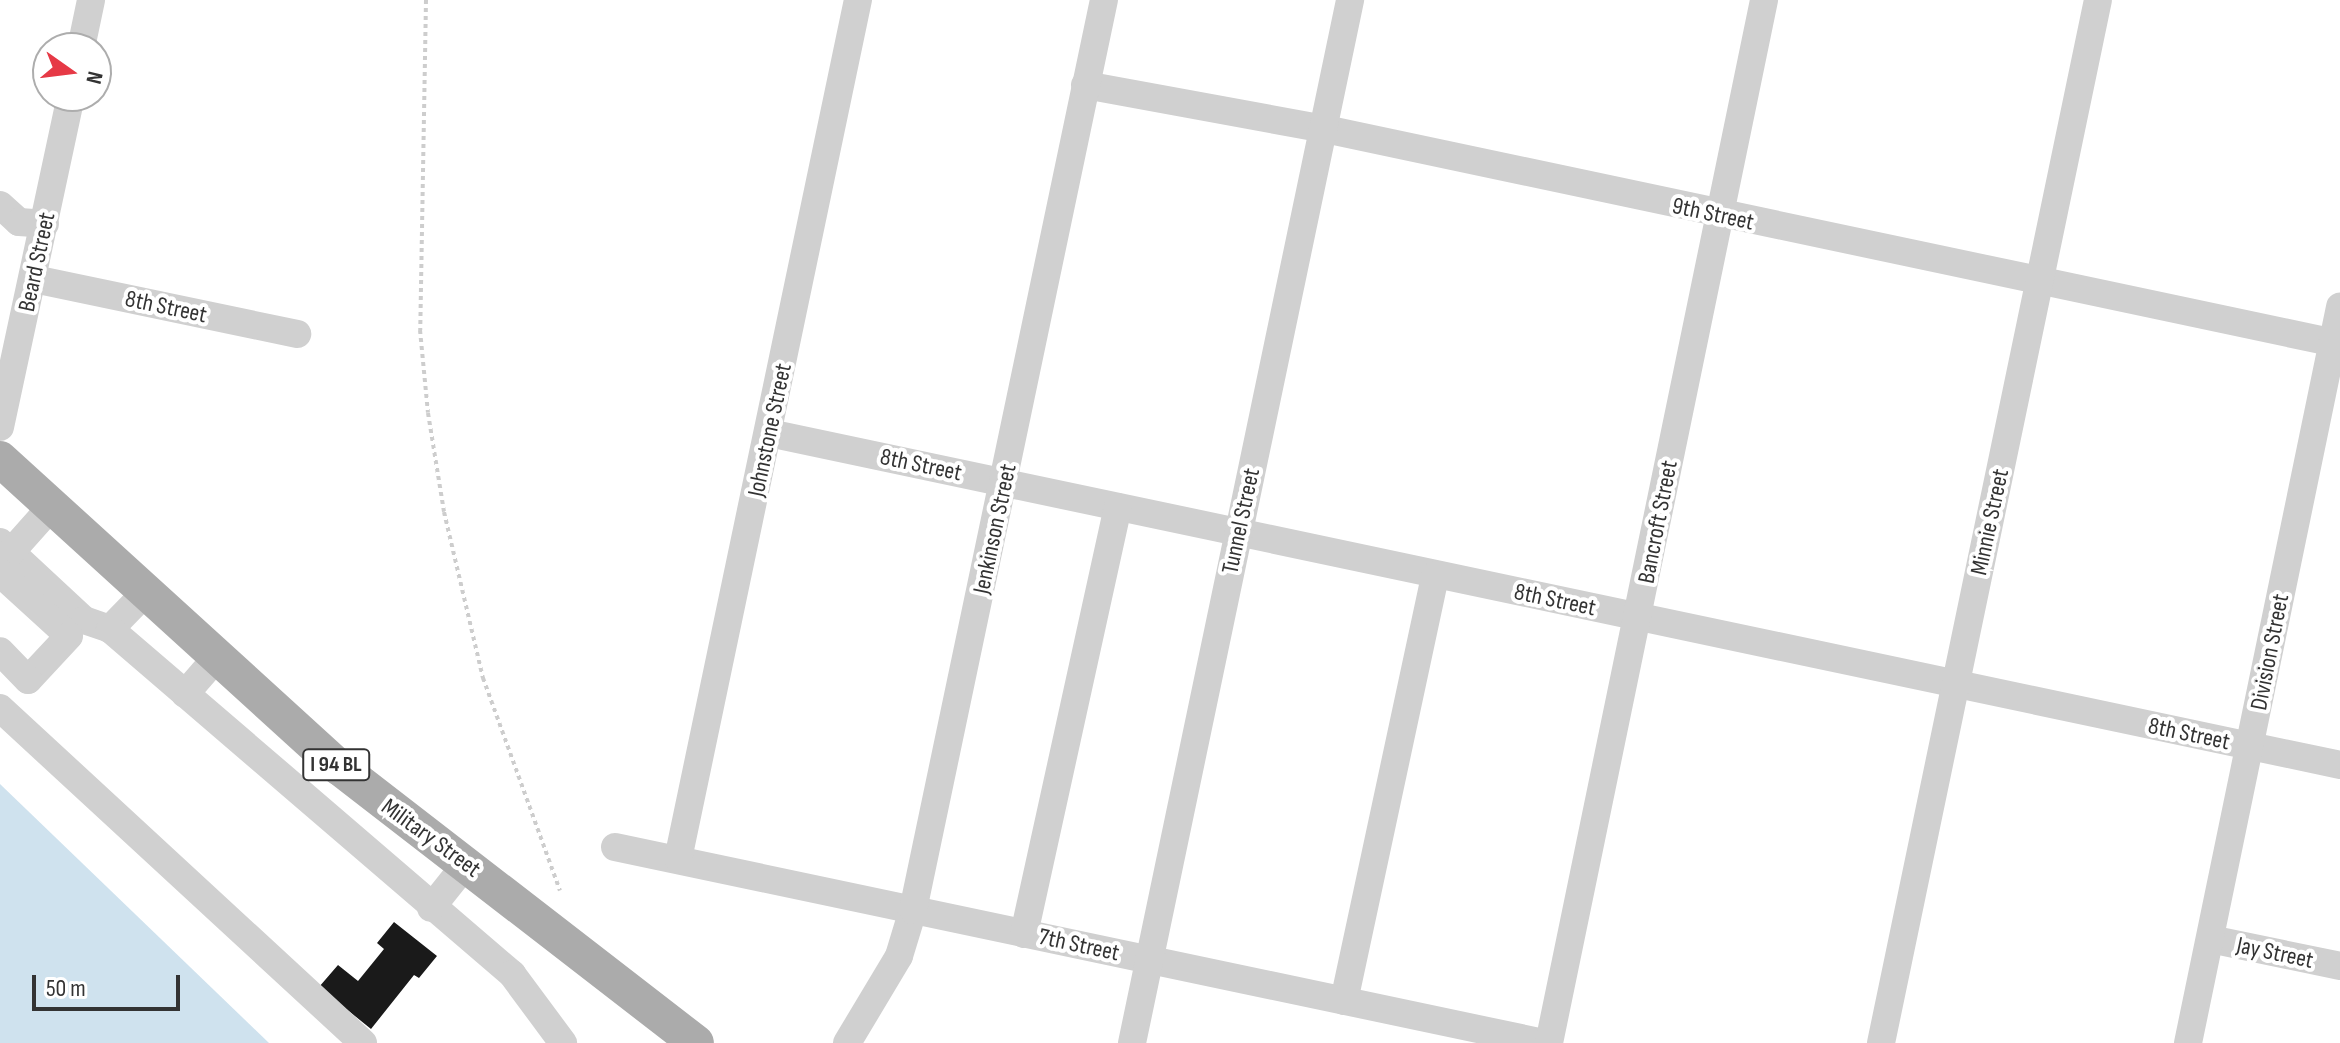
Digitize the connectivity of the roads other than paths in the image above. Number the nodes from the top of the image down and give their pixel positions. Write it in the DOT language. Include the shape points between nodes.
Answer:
graph roads {
  1 [pos="91,0"];
  2 [pos="858,0"];
  3 [pos="1104,0"];
  4 [pos="1350,0"];
  5 [pos="1764,0"];
  6 [pos="2098,0"];
  7 [pos="84,32"];
  8 [pos="1085,85"];
  9 [pos="68,112"];
  10 [pos="1325,129"];
  11 [pos="0,205"];
  12 [pos="1720,215"];
  13 [pos="45,224"];
  14 [pos="34,279"];
  15 [pos="2040,282"];
  16 [pos="2340,307"];
  17 [pos="297,334"];
  18 [pos="2337,343"];
  19 [pos="0,427"];
  20 [pos="769,433"];
  21 [pos="0,459"];
  22 [pos="1005,482"];
  23 [pos="52,506"];
  24 [pos="1118,507"];
  25 [pos="1238,534"];
  26 [pos="4,556"];
  27 [pos="1435,575"];
  28 [pos="146,592"];
  29 [pos="1638,618"];
  30 [pos="110,629"];
  31 [pos="0,651"];
  32 [pos="217,657"];
  33 [pos="1957,685"];
  34 [pos="185,694"];
  35 [pos="0,708"];
  36 [pos="2251,747"];
  37 [pos="2340,765"];
  38 [pos="339,767"];
  39 [pos="312,804"];
  40 [pos="615,847"];
  41 [pos="678,859"];
  42 [pos="466,864"];
  43 [pos="431,908"];
  44 [pos="913,910"];
  45 [pos="1024,934"];
  46 [pos="2210,939"];
  47 [pos="1150,961"];
  48 [pos="2340,966"];
  49 [pos="1344,1001"];
  50 [pos="363,1043"];
  51 [pos="563,1043"];
  52 [pos="696,1043"];
  53 [pos="847,1043"];
  54 [pos="1132,1043"];
  55 [pos="1546,1043"];
  56 [pos="1881,1043"];
  57 [pos="2188,1043"];
  1 -- 7 [label="street"];
  2 -- 20 [label="street, Johnstone Street"];
  3 -- 8 [label="street, Jenkinson Street"];
  4 -- 10 [label="street, Tunnel Street"];
  5 -- 12 [label="street, Bancroft Street"];
  6 -- 15 [label="street, Minnie Street"];
  8 -- 10 [label="street, 9th Street"];
  8 -- 22 [label="street, Jenkinson Street"];
  9 -- 13 [label="street, Beard Street"];
  10 -- 12 [label="street, 9th Street"];
  10 -- 25 [label="street, Tunnel Street"];
  11 -- 13 [label="street" via="19,222"];
  12 -- 15 [label="street, 9th Street"];
  12 -- 29 [label="street, Bancroft Street"];
  13 -- 14 [label="street, Beard Street"];
  14 -- 17 [label="street, 8th Street"];
  14 -- 19 [label="street, Beard Street"];
  15 -- 18 [label="street, 9th Street"];
  15 -- 33 [label="street, Minnie Street"];
  16 -- 18 [label="street, Division Street"];
  18 -- 36 [label="street, Division Street"];
  20 -- 22 [label="street, 8th Street"];
  20 -- 41 [label="street, Johnstone Street"];
  21 -- 23 [label="main road, Military Street / I 94 BL"];
  22 -- 24 [label="street, 8th Street"];
  22 -- 44 [label="street, Jenkinson Street"];
  23 -- 26 [label="street"];
  23 -- 28 [label="main road, Military Street / I 94 BL"];
  24 -- 25 [label="street, 8th Street"];
  24 -- 45 [label="street"];
  25 -- 27 [label="street, 8th Street"];
  25 -- 47 [label="street, Tunnel Street"];
  26 -- 30 [label="street" via="84,620"];
  26 -- 31 [label="street" via="69,636 28,680"];
  27 -- 29 [label="street, 8th Street"];
  27 -- 49 [label="street"];
  28 -- 30 [label="street"];
  28 -- 32 [label="main road, Military Street / I 94 BL"];
  29 -- 33 [label="street, 8th Street"];
  29 -- 55 [label="street, Bancroft Street"];
  30 -- 34 [label="street"];
  32 -- 34 [label="street"];
  32 -- 38 [label="main road, Military Street / I 94 BL"];
  33 -- 36 [label="street, 8th Street"];
  33 -- 56 [label="street, Minnie Street"];
  34 -- 39 [label="street"];
  35 -- 50 [label="street"];
  36 -- 37 [label="street, 8th Street"];
  36 -- 46 [label="street, Division Street"];
  38 -- 39 [label="street"];
  38 -- 42 [label="main road, Military Street / I 94 BL"];
  39 -- 43 [label="street"];
  40 -- 41 [label="street, 7th Street"];
  41 -- 44 [label="street, 7th Street"];
  42 -- 43 [label="street"];
  42 -- 52 [label="main road, Military Street / I 94 BL"];
  43 -- 51 [label="street" via="512,974"];
  44 -- 45 [label="street, 7th Street"];
  44 -- 53 [label="street, Jenkinson Street" via="899,956"];
  45 -- 47 [label="street, 7th Street"];
  46 -- 48 [label="street, Jay Street"];
  46 -- 57 [label="street, Division Street"];
  47 -- 49 [label="street, 7th Street"];
  47 -- 54 [label="street, Tunnel Street"];
  49 -- 55 [label="street, 7th Street"];
}
